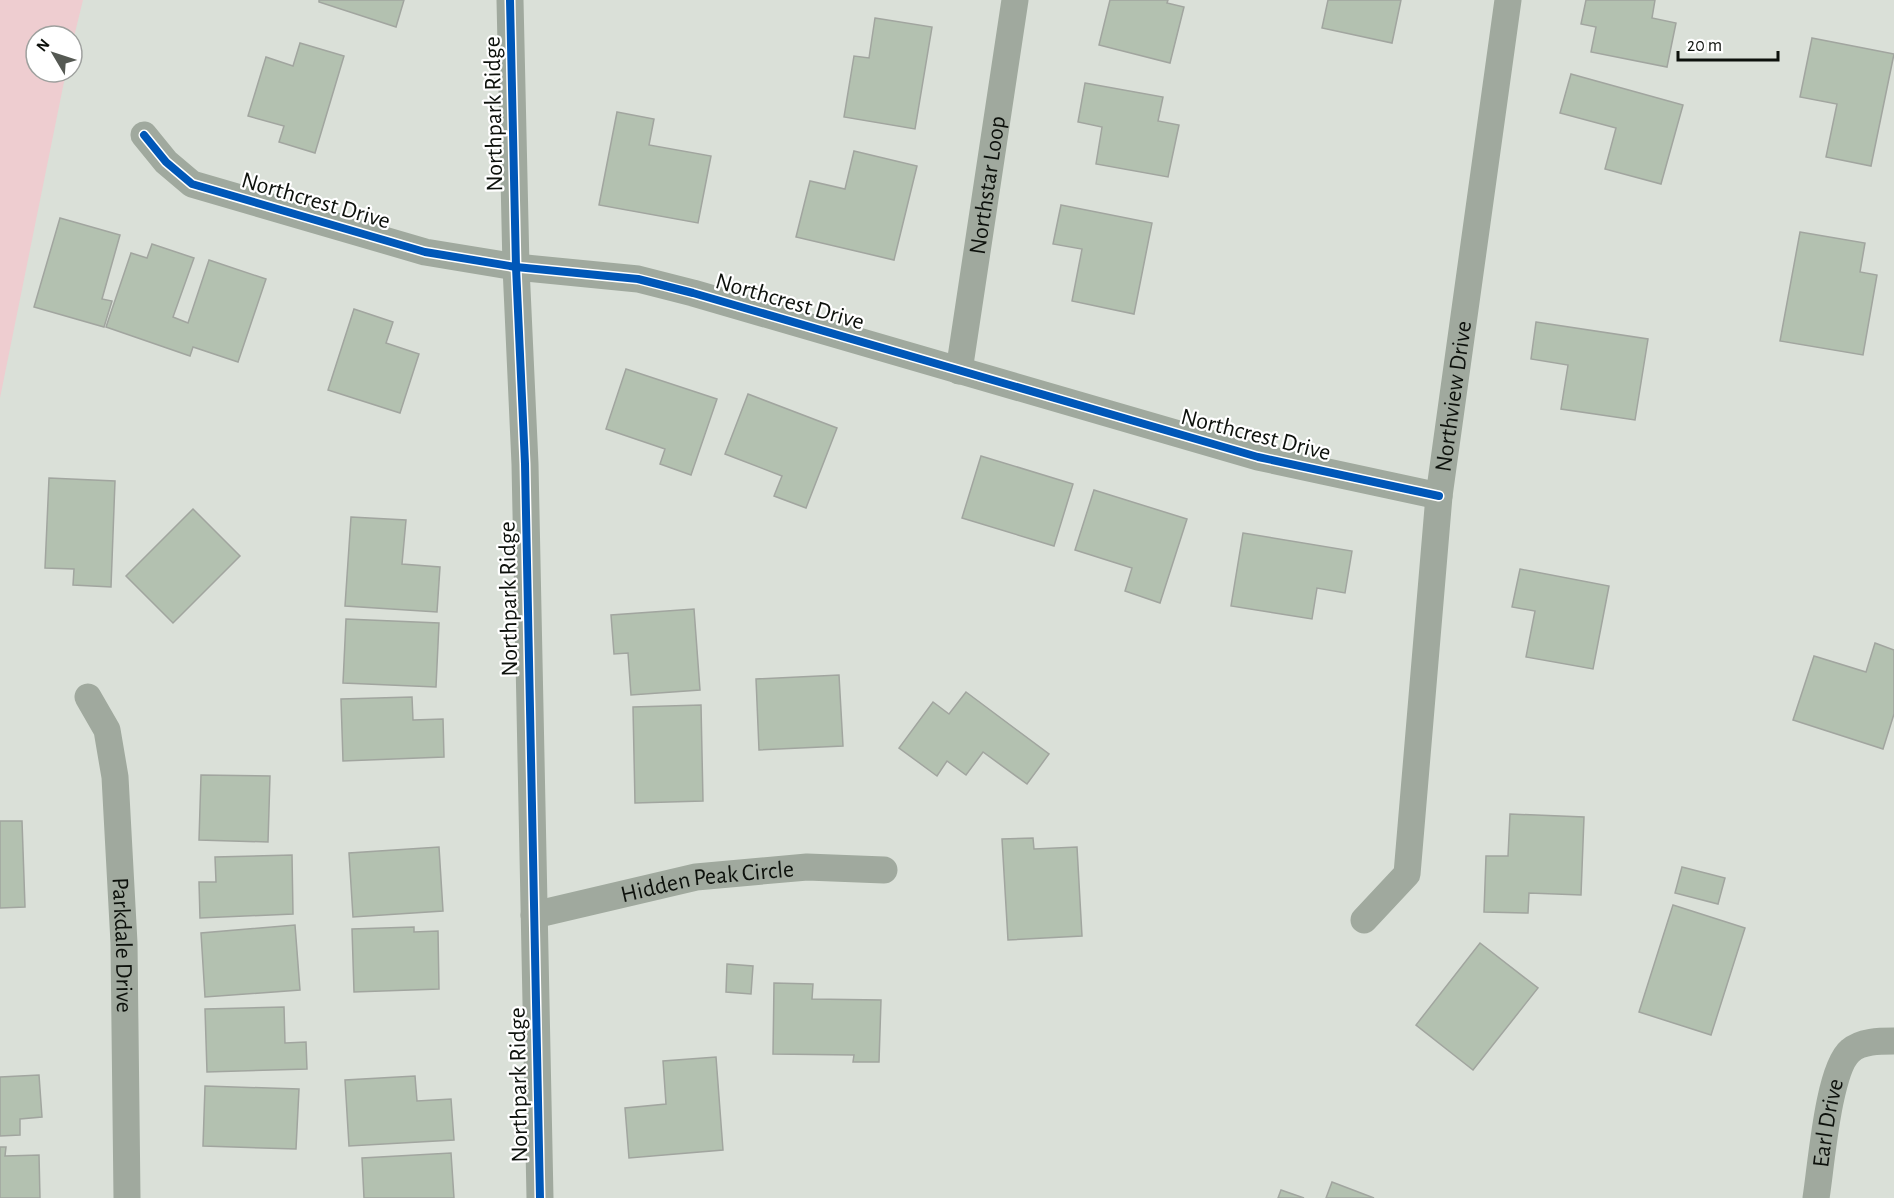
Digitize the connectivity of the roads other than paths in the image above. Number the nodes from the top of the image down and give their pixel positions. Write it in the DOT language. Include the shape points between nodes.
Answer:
graph roads {
  1 [pos="510,0"];
  2 [pos="1015,0"];
  3 [pos="1508,0"];
  4 [pos="144,135"];
  5 [pos="516,267"];
  6 [pos="959,371"];
  7 [pos="1439,496"];
  8 [pos="88,697"];
  9 [pos="884,870"];
  10 [pos="534,915"];
  11 [pos="1364,920"];
  12 [pos="1894,1041"];
  13 [pos="127,1198"];
  14 [pos="540,1198"];
  15 [pos="1816,1198"];
  1 -- 5 [label="street, Northpark Ridge"];
  2 -- 6 [label="street, Northstar Loop"];
  3 -- 7 [label="street, Northview Drive"];
  4 -- 5 [label="street, Northcrest Drive" via="166,162 192,184 425,252"];
  5 -- 6 [label="street, Northcrest Drive" via="638,279"];
  5 -- 10 [label="street, Northpark Ridge" via="525,464"];
  6 -- 7 [label="street, Northcrest Drive" via="1258,457"];
  7 -- 11 [label="street, Northview Drive" via="1407,874"];
  8 -- 13 [label="street, Parkdale Drive" via="107,730 115,777 124,943"];
  9 -- 10 [label="street, Hidden Peak Circle" via="807,867 696,877"];
  10 -- 14 [label="street, Northpark Ridge"];
  12 -- 15 [label="street, Earl Drive" via="1866,1044 1850,1051 1841,1064 1831,1096"];
}
